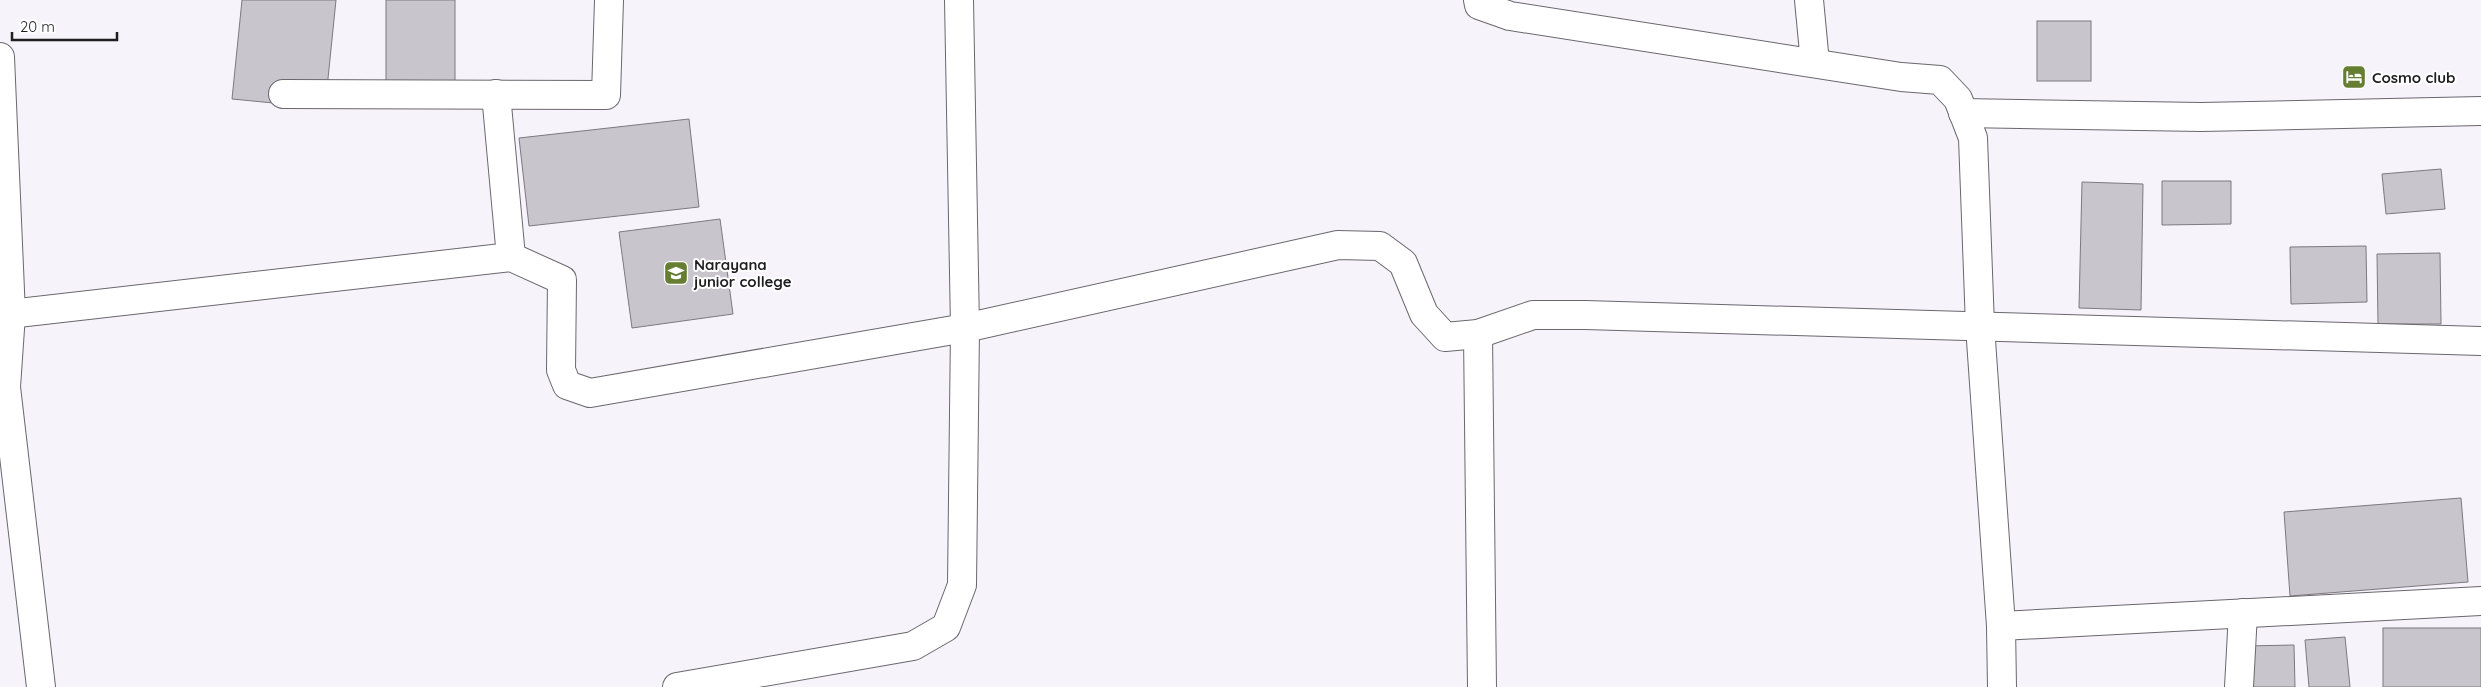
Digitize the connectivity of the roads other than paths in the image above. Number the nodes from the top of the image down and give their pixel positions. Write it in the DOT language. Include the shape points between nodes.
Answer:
graph roads {
  1 [pos="609,0"];
  2 [pos="959,0"];
  3 [pos="1478,0"];
  4 [pos="1809,0"];
  5 [pos="0,57"];
  6 [pos="1815,63"];
  7 [pos="0,73"];
  8 [pos="283,94"];
  9 [pos="496,94"];
  10 [pos="2481,111"];
  11 [pos="1963,113"];
  12 [pos="511,258"];
  13 [pos="5,314"];
  14 [pos="1980,326"];
  15 [pos="965,328"];
  16 [pos="1478,334"];
  17 [pos="2481,341"];
  18 [pos="12,546"];
  19 [pos="2481,601"];
  20 [pos="2243,613"];
  21 [pos="2001,626"];
  22 [pos="41,687"];
  23 [pos="677,687"];
  24 [pos="1482,687"];
  25 [pos="2002,687"];
  26 [pos="2239,687"];
  1 -- 9 [label="street" via="606,95"];
  2 -- 15 [label="street"];
  3 -- 6 [label="street" via="1480,5 1510,16"];
  4 -- 6 [label="street"];
  5 -- 7 [label="street"];
  6 -- 11 [label="street" via="1940,80 1958,99"];
  7 -- 13 [label="street"];
  8 -- 9 [label="street"];
  9 -- 12 [label="street"];
  10 -- 11 [label="street" via="2201,117"];
  11 -- 14 [label="street" via="1973,138"];
  12 -- 13 [label="street"];
  12 -- 15 [label="street" via="562,280 562,370 566,385 590,393"];
  13 -- 18 [label="street"];
  14 -- 16 [label="street" via="1533,315"];
  14 -- 17 [label="street"];
  14 -- 21 [label="street"];
  15 -- 16 [label="street" via="1338,245 1380,246 1403,263 1424,314 1445,337"];
  15 -- 23 [label="street" via="962,585 946,627 912,646"];
  16 -- 24 [label="street"];
  18 -- 22 [label="street"];
  19 -- 20 [label="street"];
  20 -- 21 [label="street"];
  20 -- 26 [label="street"];
  21 -- 25 [label="street"];
}
